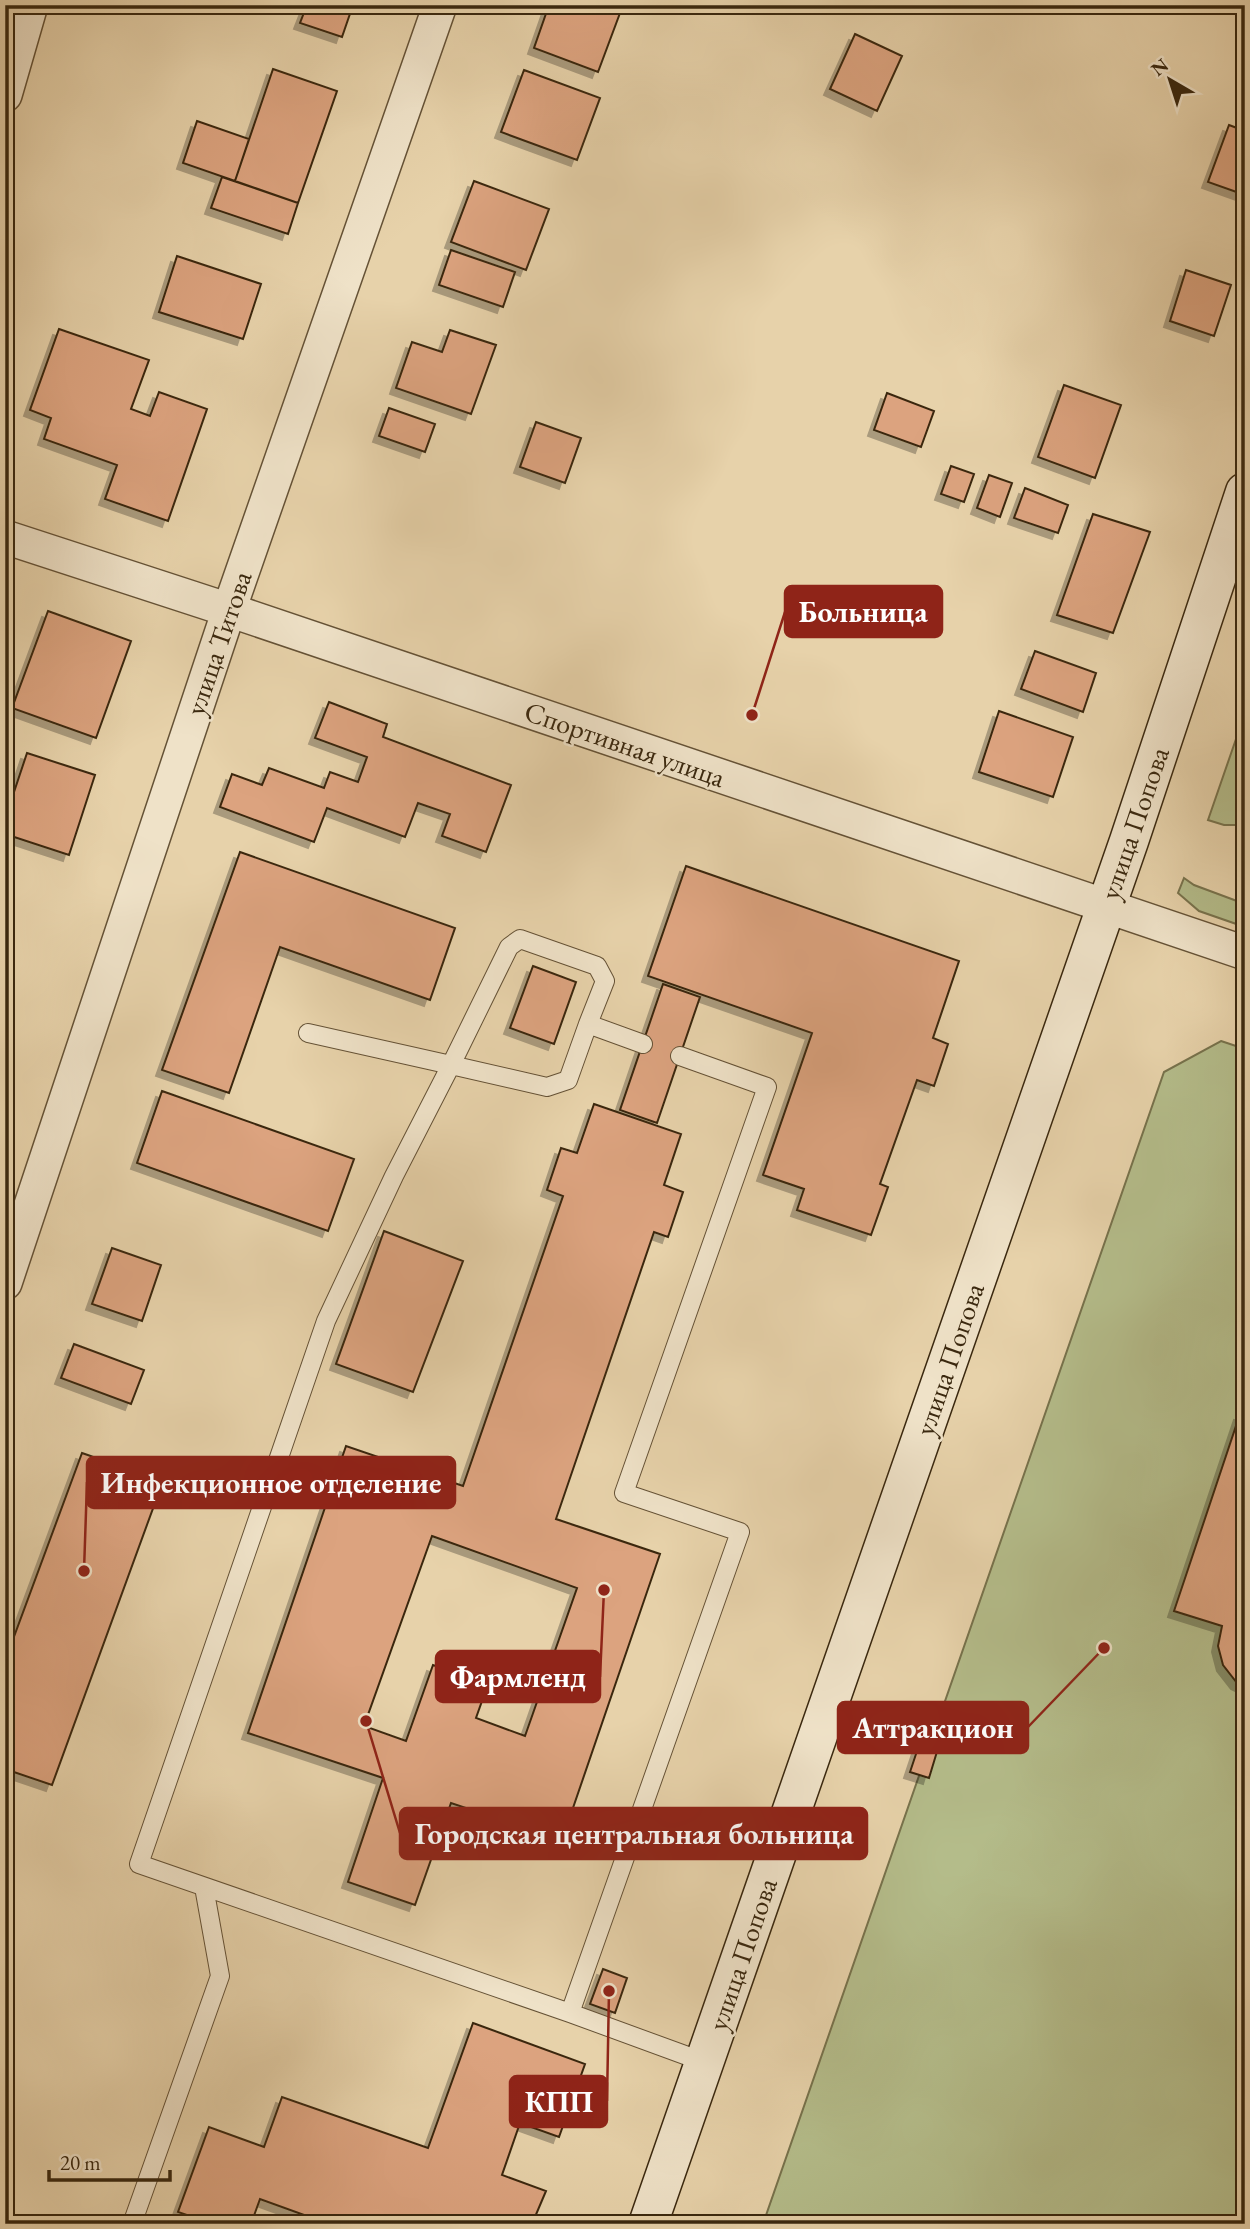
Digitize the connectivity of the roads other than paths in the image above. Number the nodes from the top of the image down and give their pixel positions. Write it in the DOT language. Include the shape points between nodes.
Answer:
graph roads {
  1 [pos="31,5"];
  2 [pos="440,5"];
  3 [pos="5,95"];
  4 [pos="1245,492"];
  5 [pos="5,537"];
  6 [pos="229,610"];
  7 [pos="1106,905"];
  8 [pos="1245,953"];
  9 [pos="588,1024"];
  10 [pos="308,1033"];
  11 [pos="643,1044"];
  12 [pos="680,1056"];
  13 [pos="452,1065"];
  14 [pos="5,1283"];
  15 [pos="204,1887"];
  16 [pos="570,2014"];
  17 [pos="704,2062"];
  18 [pos="132,2224"];
  19 [pos="648,2224"];
  1 -- 3 [label="street"];
  2 -- 6 [label="street, улица Титова"];
  4 -- 7 [label="street, улица Попова"];
  5 -- 6 [label="street, Спортивная улица"];
  6 -- 7 [label="street, Спортивная улица"];
  6 -- 14 [label="street, улица Титова"];
  7 -- 8 [label="street, Спортивная улица"];
  7 -- 17 [label="street, улица Попова"];
  9 -- 11 [label="lane"];
  9 -- 13 [label="lane" via="568,1080 547,1087"];
  9 -- 13 [label="lane" via="605,981 597,966 520,939 509,947"];
  10 -- 13 [label="lane"];
  12 -- 16 [label="lane" via="768,1087 624,1493 740,1532"];
  13 -- 15 [label="lane" via="326,1321 138,1864"];
  15 -- 16 [label="lane"];
  15 -- 18 [label="lane" via="220,1976"];
  16 -- 17 [label="lane"];
  17 -- 19 [label="street, улица Попова"];
}
